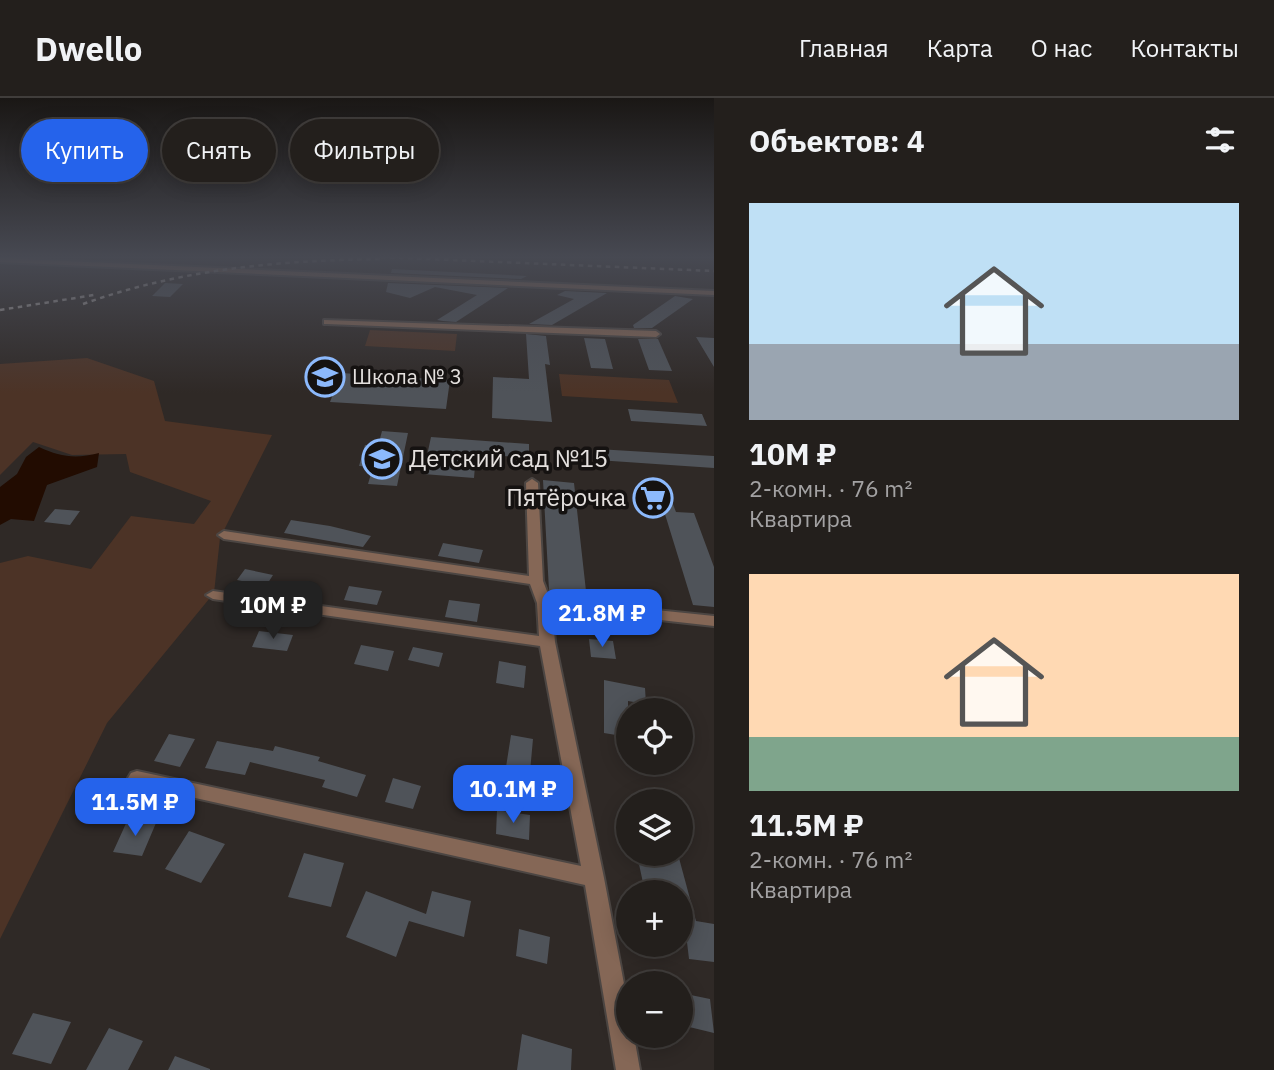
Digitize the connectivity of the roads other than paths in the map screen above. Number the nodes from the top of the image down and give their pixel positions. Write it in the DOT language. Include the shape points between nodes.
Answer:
graph roads {
  1 [pos="327,322"];
  2 [pos="656,334"];
  3 [pos="532,483"];
  4 [pos="224,536"];
  5 [pos="536,581"];
  6 [pos="213,595"];
  7 [pos="544,603"];
  8 [pos="714,621"];
  9 [pos="547,642"];
  10 [pos="138,778"];
  11 [pos="594,878"];
  12 [pos="628,1070"];
  1 -- 2 [label="street"];
  3 -- 5 [label="street"];
  4 -- 5 [label="street"];
  5 -- 7 [label="street"];
  6 -- 9 [label="street"];
  7 -- 8 [label="street"];
  7 -- 9 [label="street"];
  9 -- 11 [label="street"];
  10 -- 11 [label="street"];
  11 -- 12 [label="street"];
}
